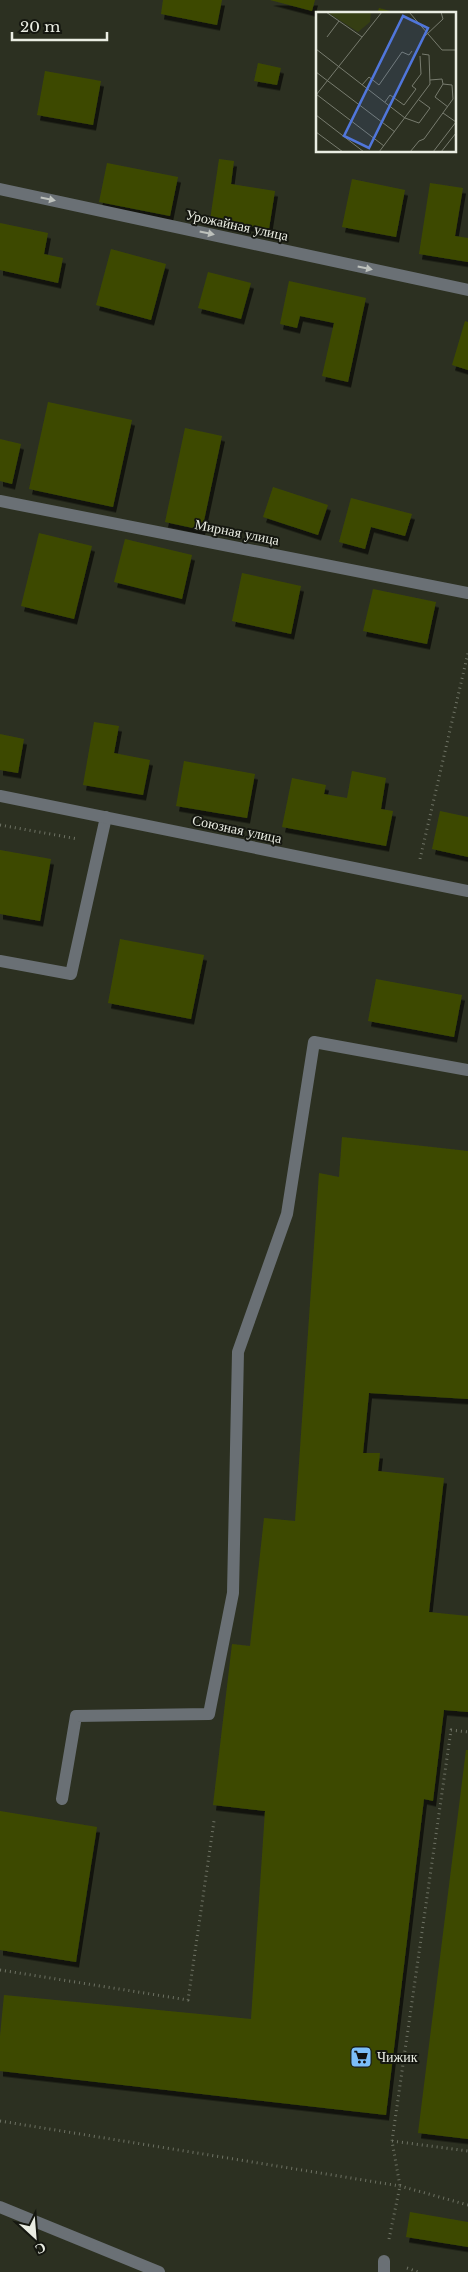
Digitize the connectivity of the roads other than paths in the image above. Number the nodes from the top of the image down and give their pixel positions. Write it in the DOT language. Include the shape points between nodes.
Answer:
graph roads {
  1 [pos="0,189"];
  2 [pos="468,290"];
  3 [pos="0,501"];
  4 [pos="468,593"];
  5 [pos="0,796"];
  6 [pos="106,818"];
  7 [pos="468,891"];
  8 [pos="0,961"];
  9 [pos="468,1070"];
  10 [pos="62,1799"];
  11 [pos="0,2207"];
  12 [pos="158,2272"];
  1 -- 2 [label="street, Урожайная улица, one-way"];
  3 -- 4 [label="street, Мирная улица"];
  5 -- 6 [label="street, Союзная улица"];
  6 -- 7 [label="street, Союзная улица"];
  6 -- 8 [label="street" via="71,974"];
  9 -- 10 [label="street" via="314,1042 286,1214 238,1352 233,1593 209,1714 76,1716"];
  11 -- 12 [label="street"];
}
